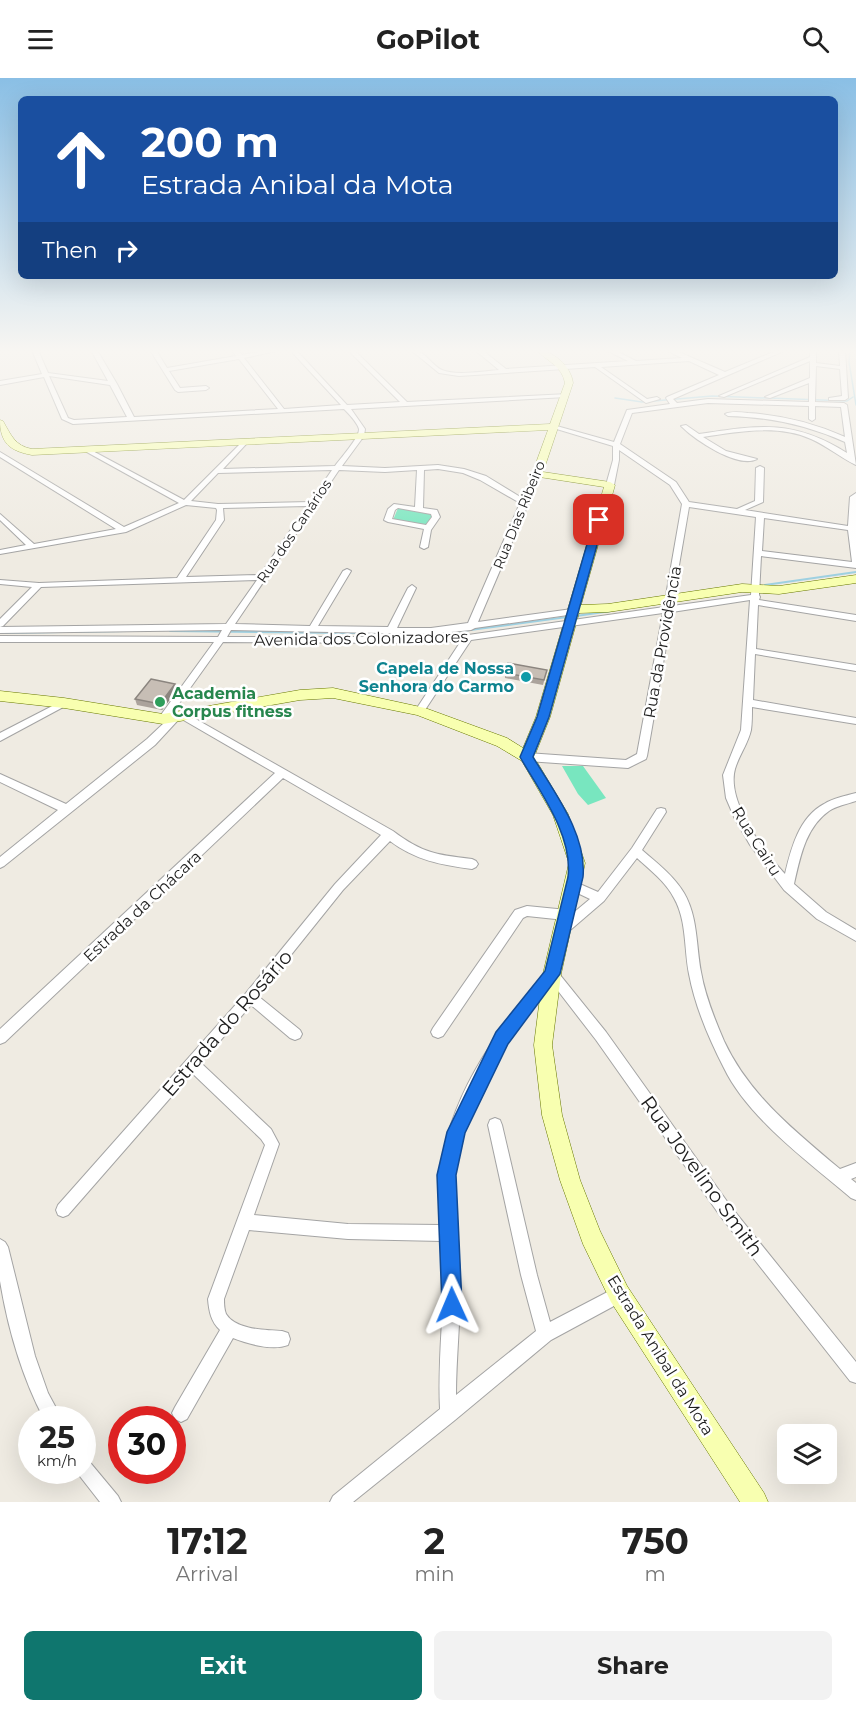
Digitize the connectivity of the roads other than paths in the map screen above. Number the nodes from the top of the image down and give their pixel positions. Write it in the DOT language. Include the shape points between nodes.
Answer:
graph roads {
  1 [pos="64,416"];
  2 [pos="157,416"];
  3 [pos="353,416"];
  4 [pos="557,416"];
  5 [pos="627,416"];
  6 [pos="770,416"];
  7 [pos="846,416"];
  8 [pos="131,418"];
  9 [pos="0,423"];
  10 [pos="684,426"];
  11 [pos="553,427"];
  12 [pos="362,436"];
  13 [pos="699,436"];
  14 [pos="5,437"];
  15 [pos="246,441"];
  16 [pos="850,442"];
  17 [pos="616,445"];
  18 [pos="87,450"];
  19 [pos="0,454"];
  20 [pos="753,459"];
  21 [pos="853,461"];
  22 [pos="337,468"];
  23 [pos="421,468"];
  24 [pos="760,468"];
  25 [pos="218,471"];
  26 [pos="537,474"];
  27 [pos="610,485"];
  28 [pos="856,495"];
  29 [pos="523,502"];
  30 [pos="185,503"];
  31 [pos="312,504"];
  32 [pos="686,504"];
  33 [pos="218,506"];
  34 [pos="419,509"];
  35 [pos="737,511"];
  36 [pos="760,514"];
  37 [pos="0,516"];
  38 [pos="428,528"];
  39 [pos="854,528"];
  40 [pos="123,530"];
  41 [pos="32,546"];
  42 [pos="424,547"];
  43 [pos="0,552"];
  44 [pos="759,553"];
  45 [pos="856,566"];
  46 [pos="347,571"];
  47 [pos="263,577"];
  48 [pos="856,579"];
  49 [pos="179,581"];
  50 [pos="0,582"];
  51 [pos="39,585"];
  52 [pos="412,588"];
  53 [pos="756,596"];
  54 [pos="668,604"];
  55 [pos="571,616"];
  56 [pos="856,618"];
  57 [pos="0,624"];
  58 [pos="312,629"];
  59 [pos="0,630"];
  60 [pos="391,631"];
  61 [pos="470,632"];
  62 [pos="224,634"];
  63 [pos="0,639"];
  64 [pos="753,651"];
  65 [pos="856,668"];
  66 [pos="0,696"];
  67 [pos="63,703"];
  68 [pos="748,703"];
  69 [pos="420,711"];
  70 [pos="174,717"];
  71 [pos="856,721"];
  72 [pos="0,737"];
  73 [pos="527,757"];
  74 [pos="282,773"];
  75 [pos="0,778"];
  76 [pos="856,797"];
  77 [pos="66,809"];
  78 [pos="661,812"];
  79 [pos="389,834"];
  80 [pos="636,851"];
  81 [pos="0,863"];
  82 [pos="472,864"];
  83 [pos="573,886"];
  84 [pos="788,887"];
  85 [pos="600,898"];
  86 [pos="566,921"];
  87 [pos="856,936"];
  88 [pos="552,974"];
  89 [pos="250,997"];
  90 [pos="438,1032"];
  91 [pos="295,1034"];
  92 [pos="0,1038"];
  93 [pos="192,1063"];
  94 [pos="495,1125"];
  95 [pos="856,1170"];
  96 [pos="838,1177"];
  97 [pos="856,1192"];
  98 [pos="63,1210"];
  99 [pos="245,1222"];
  100 [pos="450,1233"];
  101 [pos="0,1247"];
  102 [pos="619,1294"];
  103 [pos="230,1328"];
  104 [pos="546,1334"];
  105 [pos="282,1339"];
  106 [pos="856,1374"];
  107 [pos="45,1406"];
  108 [pos="185,1406"];
  109 [pos="449,1414"];
  110 [pos="96,1483"];
  111 [pos="112,1502"];
  112 [pos="339,1502"];
  113 [pos="755,1502"];
  1 -- 8 [label="street" via="77,422"];
  2 -- 8 [label="street"];
  3 -- 12 [label="street"];
  4 -- 11 [label="street, Rua Dias Ribeiro"];
  5 -- 17 [label="street"];
  6 -- 16 [label="street" via="813,425"];
  7 -- 16 [label="street"];
  9 -- 14 [label="street"];
  10 -- 13 [label="street"];
  11 -- 12 [label="street"];
  11 -- 17 [label="street"];
  11 -- 26 [label="street, Rua Dias Ribeiro"];
  12 -- 15 [label="street"];
  12 -- 22 [label="street, Rua dos Canários"];
  13 -- 20 [label="street" via="716,450"];
  13 -- 21 [label="street" via="759,428 800,431"];
  14 -- 18 [label="street" via="14,447 32,452"];
  14 -- 19 [label="street"];
  15 -- 18 [label="street"];
  15 -- 25 [label="street"];
  16 -- 21 [label="street"];
  17 -- 27 [label="street"];
  17 -- 32 [label="street" via="673,484"];
  18 -- 30 [label="street"];
  19 -- 40 [label="street"];
  22 -- 23 [label="street"];
  22 -- 25 [label="street"];
  22 -- 31 [label="street, Rua dos Canários"];
  23 -- 29 [label="street" via="473,474"];
  23 -- 34 [label="street"];
  24 -- 35 [label="street" via="759,502"];
  25 -- 30 [label="street"];
  26 -- 27 [label="street"];
  26 -- 29 [label="street, Rua Dias Ribeiro"];
  27 -- 55 [label="street"];
  28 -- 39 [label="street"];
  29 -- 61 [label="street, Rua Dias Ribeiro"];
  30 -- 33 [label="street"];
  30 -- 40 [label="street"];
  31 -- 33 [label="street"];
  31 -- 47 [label="street, Rua dos Canários"];
  32 -- 35 [label="street"];
  32 -- 54 [label="street, Rua da Providência"];
  33 -- 49 [label="street" via="220,520"];
  34 -- 38 [label="street" via="436,513"];
  34 -- 38 [label="street" via="397,506 388,520"];
  35 -- 36 [label="street"];
  36 -- 39 [label="street"];
  36 -- 44 [label="street, Rua Cairu"];
  37 -- 41 [label="street"];
  38 -- 42 [label="street"];
  39 -- 45 [label="street"];
  40 -- 41 [label="street"];
  41 -- 43 [label="street"];
  44 -- 45 [label="street"];
  44 -- 53 [label="street, Rua Cairu"];
  46 -- 58 [label="street"];
  47 -- 49 [label="street"];
  47 -- 62 [label="street, Rua dos Canários"];
  48 -- 53 [label="street, Avenida dos Colonizadores"];
  49 -- 51 [label="street"];
  50 -- 51 [label="street"];
  51 -- 57 [label="street"];
  52 -- 60 [label="street"];
  53 -- 54 [label="street, Avenida dos Colonizadores"];
  53 -- 56 [label="street"];
  53 -- 64 [label="street, Rua Cairu"];
  54 -- 55 [label="street, Avenida dos Colonizadores" via="608,608"];
  54 -- 73 [label="street, Rua da Providência" via="642,756 628,764"];
  55 -- 61 [label="street, Avenida dos Colonizadores"];
  55 -- 73 [label="street" via="543,717"];
  58 -- 60 [label="street, Avenida dos Colonizadores"];
  58 -- 62 [label="street, Avenida dos Colonizadores"];
  59 -- 62 [label="street, Avenida dos Colonizadores"];
  60 -- 61 [label="street, Avenida dos Colonizadores"];
  61 -- 62 [label="street, Avenida dos Colonizadores" via="425,640"];
  61 -- 69 [label="street, Rua Dias Ribeiro"];
  62 -- 63 [label="street, Avenida dos Colonizadores"];
  62 -- 70 [label="street, Rua dos Canários"];
  64 -- 65 [label="street"];
  64 -- 68 [label="street, Rua Cairu"];
  66 -- 67 [label="street, Estrada Anibal da Mota"];
  67 -- 70 [label="street, Estrada Anibal da Mota"];
  67 -- 72 [label="street"];
  68 -- 71 [label="street"];
  68 -- 84 [label="street, Rua Cairu" via="746,730 728,780 732,800 771,869"];
  69 -- 70 [label="street, Estrada Anibal da Mota" via="348,695 317,693"];
  69 -- 73 [label="street, Estrada Anibal da Mota" via="502,742"];
  70 -- 74 [label="street"];
  70 -- 77 [label="street, Rua dos Canários" via="151,742"];
  73 -- 83 [label="street, Estrada Anibal da Mota" via="560,814 574,851 577,863"];
  74 -- 79 [label="street"];
  74 -- 92 [label="street, Estrada da Chácara"];
  75 -- 77 [label="street"];
  76 -- 84 [label="street" via="827,807 810,822 794,856"];
  77 -- 81 [label="street, Rua dos Canários"];
  78 -- 80 [label="street"];
  79 -- 82 [label="street" via="423,857"];
  79 -- 89 [label="street, Estrada do Rosário" via="339,887"];
  80 -- 85 [label="street"];
  80 -- 96 [label="street" via="680,898 690,926 703,1005 734,1072 754,1098"];
  83 -- 85 [label="street"];
  83 -- 86 [label="street, Estrada Anibal da Mota"];
  84 -- 87 [label="street, Rua Cairu" via="816,911"];
  85 -- 86 [label="street"];
  86 -- 88 [label="street, Estrada Anibal da Mota"];
  86 -- 90 [label="street" via="527,911 519,914"];
  88 -- 100 [label="street" via="502,1038 456,1132 447,1175"];
  88 -- 102 [label="street, Estrada Anibal da Mota" via="543,1045 552,1115 578,1202"];
  88 -- 106 [label="street, Rua Jovelino Smith" via="726,1212"];
  89 -- 91 [label="street"];
  89 -- 93 [label="street, Estrada do Rosário"];
  93 -- 98 [label="street, Estrada do Rosário"];
  93 -- 99 [label="street" via="272,1144"];
  94 -- 104 [label="street"];
  95 -- 96 [label="street"];
  96 -- 97 [label="street"];
  99 -- 100 [label="street" via="352,1233"];
  99 -- 103 [label="street" via="216,1299 218,1316"];
  100 -- 109 [label="street" via="452,1311 446,1382"];
  101 -- 107 [label="street" via="22,1349"];
  102 -- 104 [label="street"];
  102 -- 113 [label="street, Estrada Anibal da Mota"];
  103 -- 105 [label="street" via="248,1335"];
  103 -- 108 [label="street"];
  104 -- 109 [label="street"];
  109 -- 112 [label="street"];
  110 -- 111 [label="street"];
}
